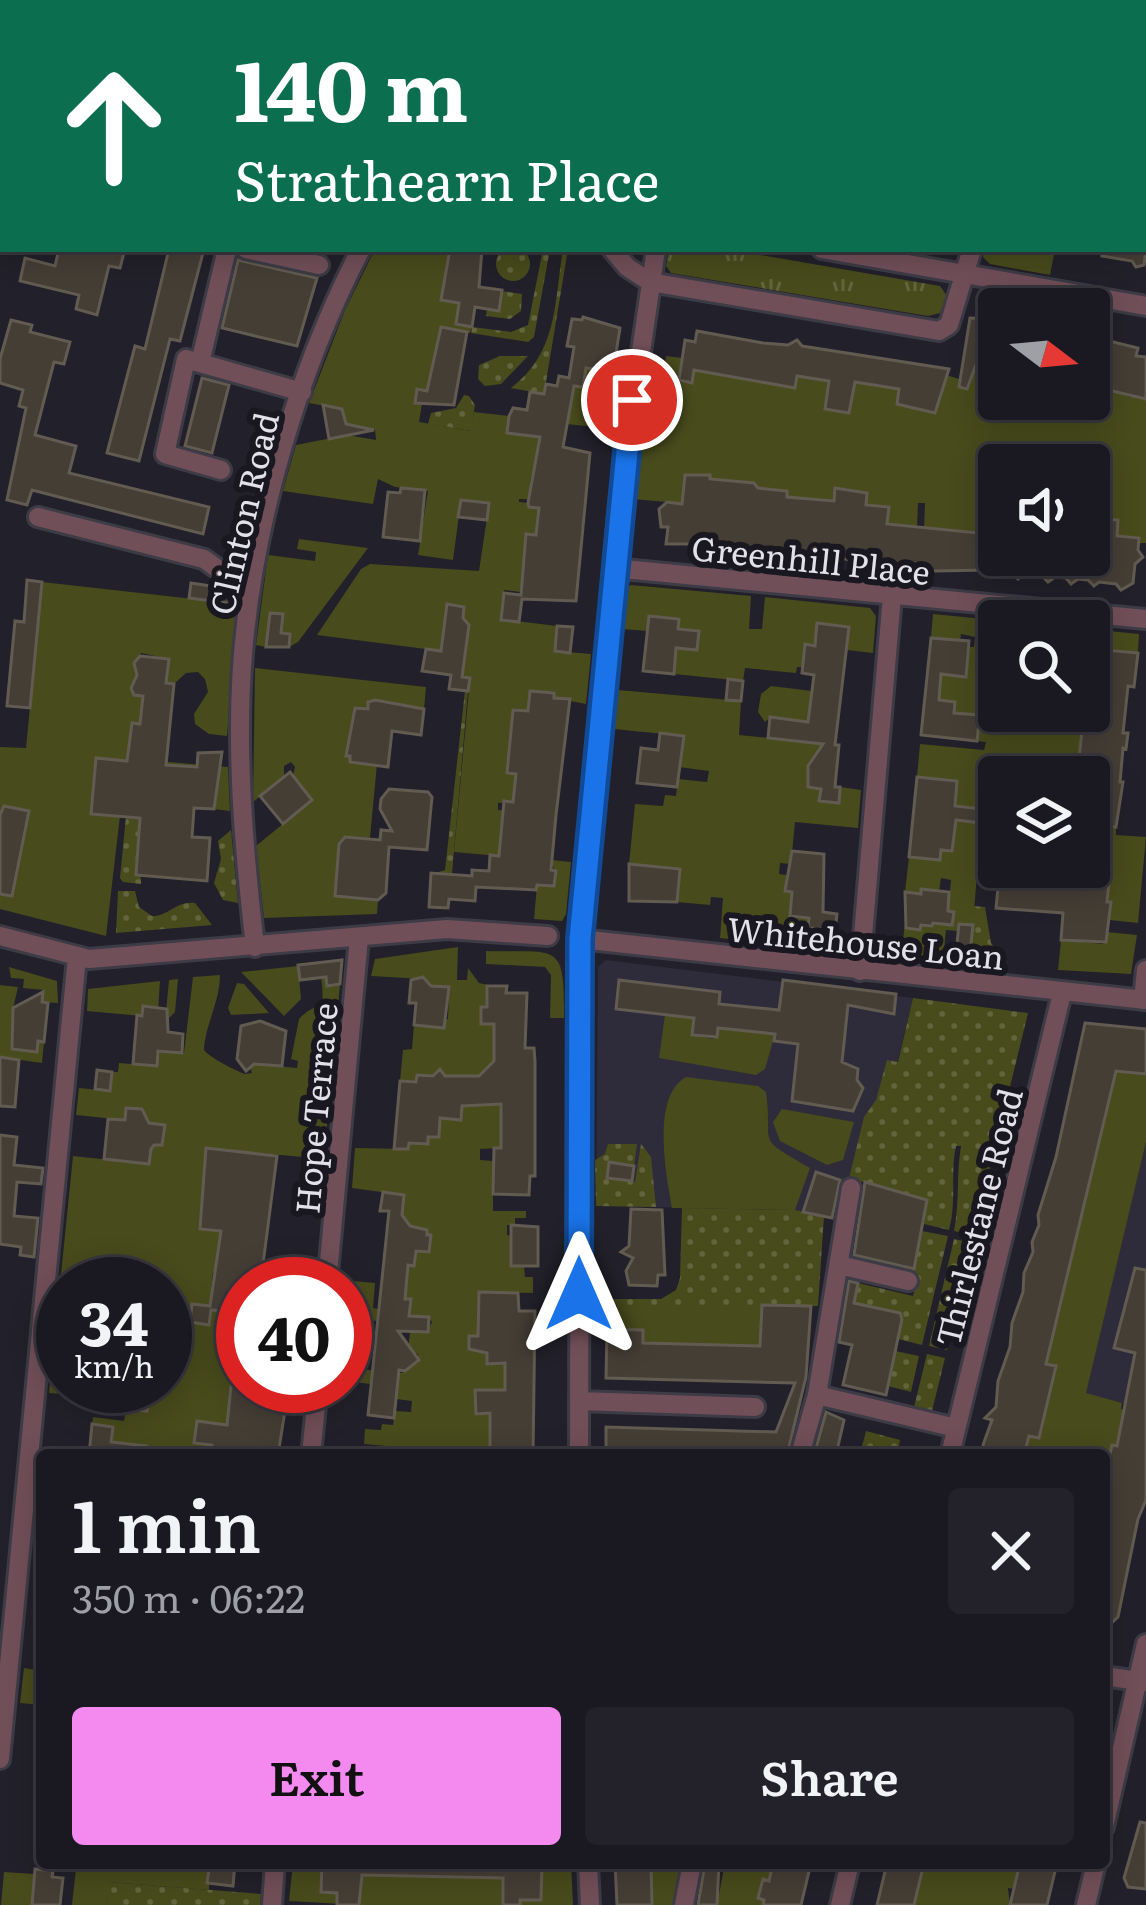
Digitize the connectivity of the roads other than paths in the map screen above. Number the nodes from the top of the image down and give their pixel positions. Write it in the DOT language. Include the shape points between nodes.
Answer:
graph roads {
  1 [pos="226,252"];
  2 [pos="260,252"];
  3 [pos="360,252"];
  4 [pos="616,252"];
  5 [pos="625,252"];
  6 [pos="655,252"];
  7 [pos="839,252"];
  8 [pos="971,252"];
  9 [pos="319,265"];
  10 [pos="964,274"];
  11 [pos="644,279"];
  12 [pos="1146,306"];
  13 [pos="200,363"];
  14 [pos="302,392"];
  15 [pos="221,470"];
  16 [pos="38,517"];
  17 [pos="613,568"];
  18 [pos="251,580"];
  19 [pos="892,596"];
  20 [pos="1146,619"];
  21 [pos="0,936"];
  22 [pos="548,936"];
  23 [pos="358,938"];
  24 [pos="580,939"];
  25 [pos="255,947"];
  26 [pos="77,957"];
  27 [pos="1146,970"];
  28 [pos="860,971"];
  29 [pos="1062,993"];
  30 [pos="1144,1000"];
  31 [pos="851,1188"];
  32 [pos="329,1257"];
  33 [pos="839,1264"];
  34 [pos="908,1281"];
  35 [pos="818,1395"];
  36 [pos="579,1401"];
  37 [pos="755,1407"];
  38 [pos="315,1413"];
  39 [pos="956,1428"];
  40 [pos="312,1449"];
  41 [pos="579,1449"];
  42 [pos="802,1449"];
  43 [pos="951,1449"];
  44 [pos="1146,1644"];
  45 [pos="1110,1677"];
  46 [pos="1142,1682"];
  47 [pos="0,1759"];
  48 [pos="1110,1804"];
  49 [pos="275,1869"];
  50 [pos="588,1869"];
  51 [pos="691,1869"];
  52 [pos="849,1869"];
  53 [pos="1095,1869"];
  54 [pos="272,1905"];
  55 [pos="590,1905"];
  56 [pos="684,1905"];
  57 [pos="840,1905"];
  58 [pos="1086,1905"];
  1 -- 13 [label="street"];
  2 -- 9 [label="street"];
  3 -- 14 [label="street, Clinton Road"];
  4 -- 11 [label="street"];
  5 -- 11 [label="street"];
  6 -- 11 [label="street"];
  7 -- 10 [label="street"];
  8 -- 10 [label="street"];
  10 -- 11 [label="street" via="950,325 939,331"];
  10 -- 12 [label="street"];
  11 -- 17 [label="street"];
  13 -- 14 [label="street"];
  13 -- 15 [label="street" via="187,359 165,454"];
  14 -- 18 [label="street, Clinton Road"];
  16 -- 18 [label="street" via="204,559"];
  17 -- 19 [label="street, Greenhill Place"];
  17 -- 24 [label="street"];
  18 -- 25 [label="street, Clinton Road" via="241,726"];
  19 -- 20 [label="street, Greenhill Place"];
  19 -- 28 [label="street"];
  21 -- 26 [label="street"];
  22 -- 23 [label="street" via="447,929"];
  23 -- 25 [label="street"];
  23 -- 32 [label="street, Hope Terrace"];
  24 -- 28 [label="street, Whitehouse Loan"];
  24 -- 36 [label="street"];
  25 -- 26 [label="street"];
  26 -- 47 [label="street"];
  27 -- 30 [label="street"];
  28 -- 29 [label="street, Whitehouse Loan"];
  29 -- 30 [label="street, Whitehouse Loan"];
  29 -- 39 [label="street, Thirlestane Road"];
  31 -- 33 [label="street"];
  33 -- 34 [label="street"];
  33 -- 35 [label="street"];
  35 -- 39 [label="street"];
  35 -- 42 [label="street"];
  36 -- 37 [label="street"];
  36 -- 41 [label="street"];
  38 -- 40 [label="street"];
  39 -- 43 [label="street, Thirlestane Road"];
  44 -- 46 [label="street"];
  45 -- 46 [label="street"];
  46 -- 48 [label="street"];
  49 -- 54 [label="street"];
  50 -- 55 [label="street"];
  51 -- 56 [label="street"];
  52 -- 57 [label="street"];
  53 -- 58 [label="street"];
}
